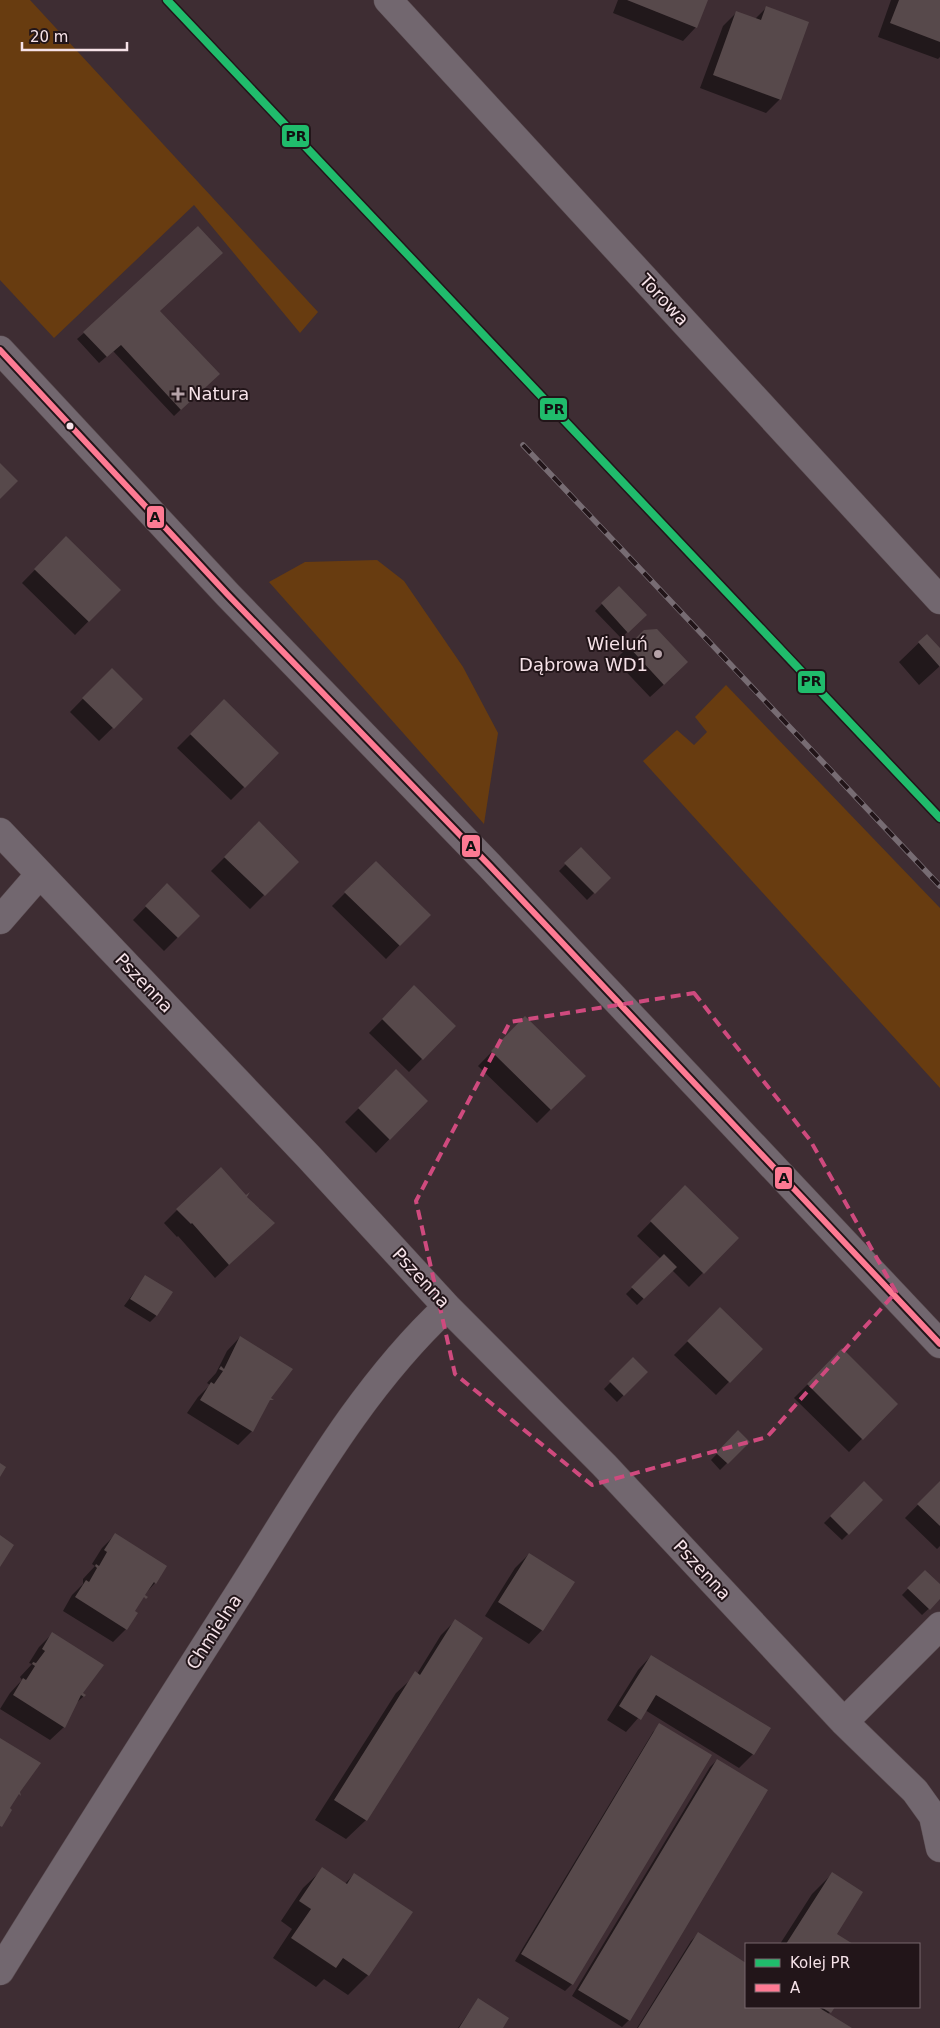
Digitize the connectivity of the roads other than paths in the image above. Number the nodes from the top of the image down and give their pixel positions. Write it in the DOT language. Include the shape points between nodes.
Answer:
graph roads {
  1 [pos="388,0"];
  2 [pos="0,350"];
  3 [pos="940,600"];
  4 [pos="0,832"];
  5 [pos="40,874"];
  6 [pos="0,920"];
  7 [pos="447,1308"];
  8 [pos="940,1344"];
  9 [pos="940,1626"];
  10 [pos="844,1722"];
  11 [pos="940,1848"];
  12 [pos="0,1971"];
  1 -- 3 [label="street, Torowa"];
  2 -- 8 [label="street"];
  4 -- 5 [label="street, Pszenna"];
  5 -- 6 [label="street"];
  5 -- 7 [label="street, Pszenna" via="308,1156"];
  7 -- 10 [label="street, Pszenna" via="604,1465"];
  7 -- 12 [label="street, Chmielna" via="387,1370 309,1481"];
  9 -- 10 [label="street"];
  10 -- 11 [label="street, Pszenna" via="915,1791 933,1816"];
}
